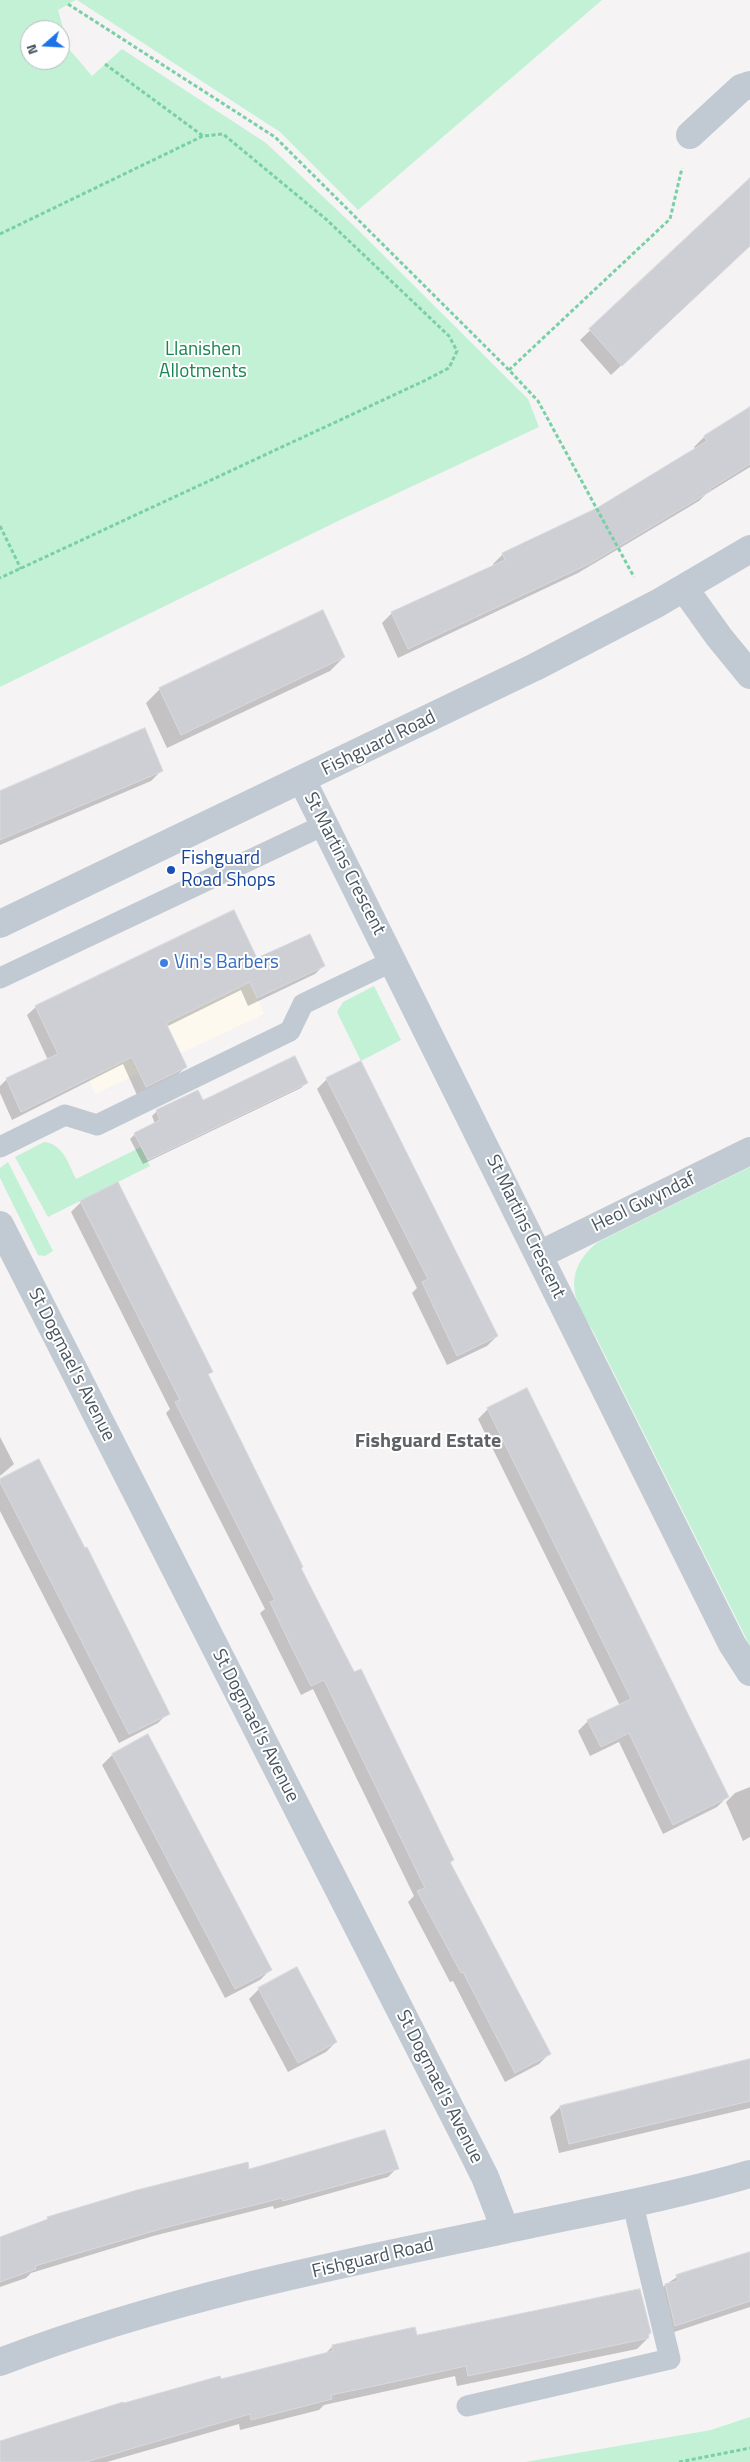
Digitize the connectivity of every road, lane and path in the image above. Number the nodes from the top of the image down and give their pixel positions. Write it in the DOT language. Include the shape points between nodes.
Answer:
graph roads {
  1 [pos="68,4"];
  2 [pos="105,64"];
  3 [pos="750,85"];
  4 [pos="690,135"];
  5 [pos="203,136"];
  6 [pos="0,234"];
  7 [pos="509,370"];
  8 [pos="0,526"];
  9 [pos="750,549"];
  10 [pos="21,569"];
  11 [pos="0,578"];
  12 [pos="637,582"];
  13 [pos="684,588"];
  14 [pos="750,675"];
  15 [pos="302,780"];
  16 [pos="324,825"];
  17 [pos="0,924"];
  18 [pos="393,961"];
  19 [pos="0,978"];
  20 [pos="0,1147"];
  21 [pos="750,1151"];
  22 [pos="0,1225"];
  23 [pos="539,1255"];
  24 [pos="750,1672"];
  25 [pos="750,2174"];
  26 [pos="633,2204"];
  27 [pos="505,2229"];
  28 [pos="0,2362"];
  29 [pos="467,2406"];
  30 [pos="750,2448"];
  31 [pos="679,2462"];
  1 -- 7 [label="path" via="275,138"];
  2 -- 5 [label="path"];
  3 -- 4 [label="street" via="740,88"];
  4 -- 7 [label="path" via="670,219"];
  5 -- 6 [label="path"];
  5 -- 10 [label="path" via="223,134 327,220 449,336 457,351 450,368"];
  7 -- 12 [label="path" via="546,414"];
  8 -- 10 [label="path"];
  9 -- 13 [label="street, Fishguard Road"];
  10 -- 11 [label="path"];
  13 -- 14 [label="street"];
  13 -- 15 [label="street, Fishguard Road" via="606,632"];
  15 -- 16 [label="street, St Martins Crescent"];
  15 -- 17 [label="street, Fishguard Road"];
  16 -- 18 [label="street, St Martins Crescent"];
  16 -- 19 [label="lane"];
  18 -- 20 [label="lane" via="302,1004 290,1031 97,1125 65,1115"];
  18 -- 23 [label="street, St Martins Crescent"];
  21 -- 23 [label="street, Heol Gwyndaf"];
  22 -- 27 [label="street, St Dogmael's Avenue" via="478,2162"];
  23 -- 24 [label="street, St Martins Crescent" via="732,1644"];
  25 -- 26 [label="street, Fishguard Road"];
  26 -- 27 [label="street, Fishguard Road"];
  26 -- 29 [label="lane" via="670,2359"];
  27 -- 28 [label="street, Fishguard Road" via="226,2292 72,2336"];
  30 -- 31 [label="path"];
}
